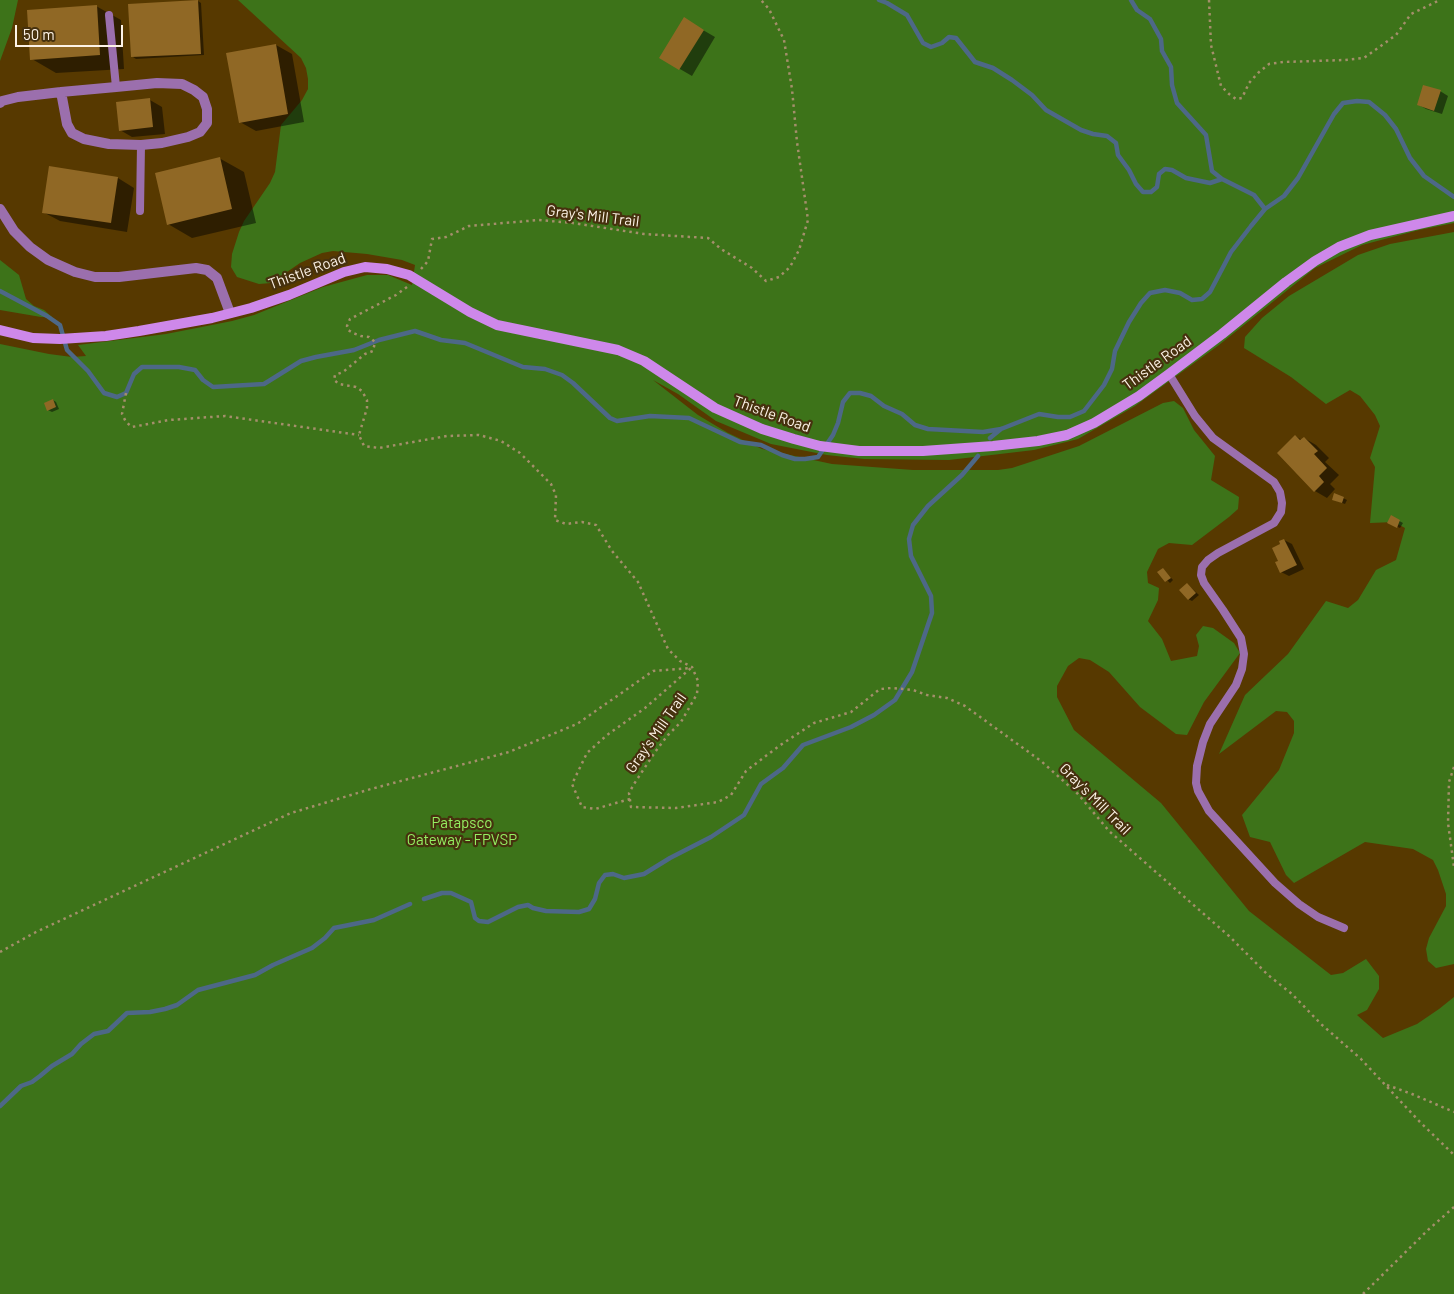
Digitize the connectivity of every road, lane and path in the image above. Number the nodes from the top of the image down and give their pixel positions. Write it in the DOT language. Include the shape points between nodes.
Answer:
graph roads {
  1 [pos="761,0"];
  2 [pos="1209,0"];
  3 [pos="1440,0"];
  4 [pos="109,15"];
  5 [pos="116,87"];
  6 [pos="61,92"];
  7 [pos="0,103"];
  8 [pos="141,145"];
  9 [pos="0,209"];
  10 [pos="140,211"];
  11 [pos="1454,216"];
  12 [pos="414,278"];
  13 [pos="230,313"];
  14 [pos="0,330"];
  15 [pos="1169,374"];
  16 [pos="126,393"];
  17 [pos="359,435"];
  18 [pos="692,668"];
  19 [pos="1454,767"];
  20 [pos="630,800"];
  21 [pos="1454,867"];
  22 [pos="1344,928"];
  23 [pos="0,952"];
  24 [pos="1385,1085"];
  25 [pos="1454,1112"];
  26 [pos="1454,1155"];
  27 [pos="1454,1208"];
  28 [pos="1363,1294"];
  1 -- 12 [label="path, Gray's Mill Trail" via="784,40 808,220 799,250 780,277 766,281 708,238 644,234 539,220 469,226 446,237 432,239 428,261"];
  2 -- 3 [label="path" via="1212,45 1222,86 1236,99 1242,98 1253,78 1269,64 1364,58 1396,34 1411,14"];
  4 -- 5 [label="lane"];
  5 -- 6 [label="street"];
  5 -- 8 [label="street" via="182,84 203,97 207,123 200,132 188,138"];
  6 -- 7 [label="street" via="18,97"];
  6 -- 8 [label="street" via="66,124 72,133 109,144"];
  8 -- 10 [label="lane"];
  9 -- 13 [label="street" via="14,231 30,247 48,260 75,272 95,277 119,277 196,268 207,270 217,278"];
  11 -- 15 [label="street, Thistle Road" via="1370,235 1339,247 1286,282"];
  12 -- 13 [label="street, Thistle Road" via="387,269 365,267"];
  12 -- 15 [label="street, Thistle Road" via="497,325 618,350 644,361 738,420 835,448 923,451 1038,441 1067,435 1116,410"];
  12 -- 17 [label="path, Gray's Mill Trail" via="396,295 350,319 347,326 348,330 370,337 375,342 373,351 335,375 334,380 356,387 367,400"];
  13 -- 14 [label="street, Thistle Road" via="138,331 66,339 33,338"];
  15 -- 22 [label="lane" via="1213,438 1274,482 1282,503 1274,523 1218,553 1202,567 1204,583 1240,638 1244,654 1236,684 1210,724 1203,742 1197,766 1198,791 1209,811 1275,883 1312,913"];
  16 -- 17 [label="path" via="122,414 132,426 225,416"];
  17 -- 18 [label="path" via="364,446 379,448 447,436 479,435 501,441 520,453 551,484 556,495 555,520 566,524 582,522 596,525 612,551 638,582 668,649"];
  18 -- 20 [label="path, Gray's Mill Trail" via="698,681 697,694 681,722 645,766 629,793"];
  18 -- 20 [label="path" via="586,753 572,784 582,807 595,808"];
  18 -- 23 [label="path" via="653,671 577,724 509,752 291,813 36,932"];
  19 -- 21 [label="path" via="1449,782 1448,822"];
  20 -- 24 [label="path, Gray's Mill Trail" via="631,807 651,808 718,802 730,795 746,771 780,746 814,723 851,712 880,689 913,690 948,698 966,706 1078,794 1109,831 1229,936"];
  24 -- 25 [label="path, Gray's Mill Trail"];
  24 -- 26 [label="path"];
  27 -- 28 [label="path"];
}
